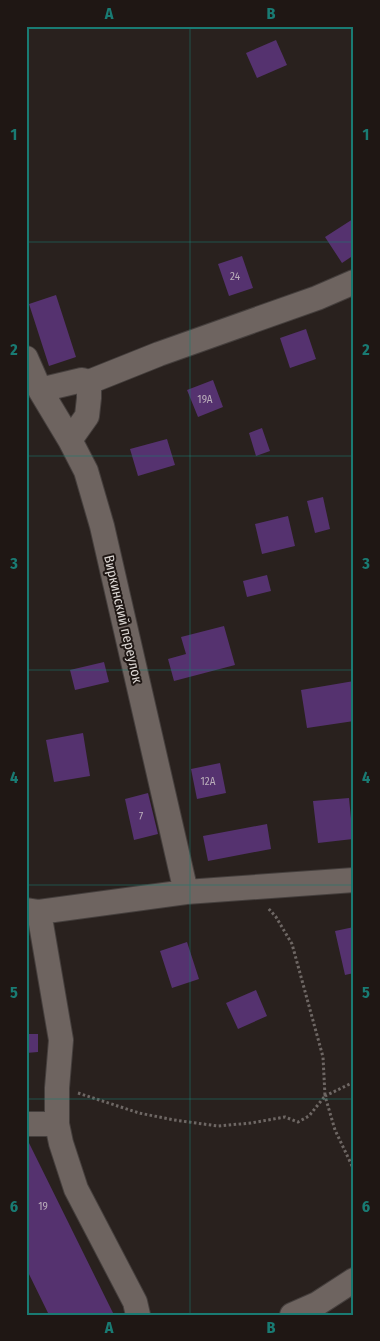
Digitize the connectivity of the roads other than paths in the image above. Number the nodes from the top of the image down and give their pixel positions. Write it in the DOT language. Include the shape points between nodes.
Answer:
graph roads {
  1 [pos="354,282"];
  2 [pos="26,358"];
  3 [pos="90,382"];
  4 [pos="40,390"];
  5 [pos="70,440"];
  6 [pos="354,880"];
  7 [pos="186,892"];
  8 [pos="32,911"];
  9 [pos="26,1124"];
  10 [pos="57,1124"];
  11 [pos="354,1280"];
  12 [pos="318,1309"];
  13 [pos="138,1315"];
  14 [pos="292,1315"];
  1 -- 3 [label="street"];
  2 -- 4 [label="street, Виркинский переулок"];
  3 -- 4 [label="street" via="82,380"];
  3 -- 5 [label="street" via="87,416"];
  4 -- 5 [label="street, Виркинский переулок"];
  5 -- 7 [label="street, Виркинский переулок" via="86,471 102,526"];
  6 -- 7 [label="street"];
  7 -- 8 [label="street"];
  8 -- 10 [label="street" via="61,1040"];
  9 -- 10 [label="street"];
  10 -- 13 [label="street" via="76,1189 135,1302"];
  11 -- 12 [label="street"];
  12 -- 14 [label="street"];
}
